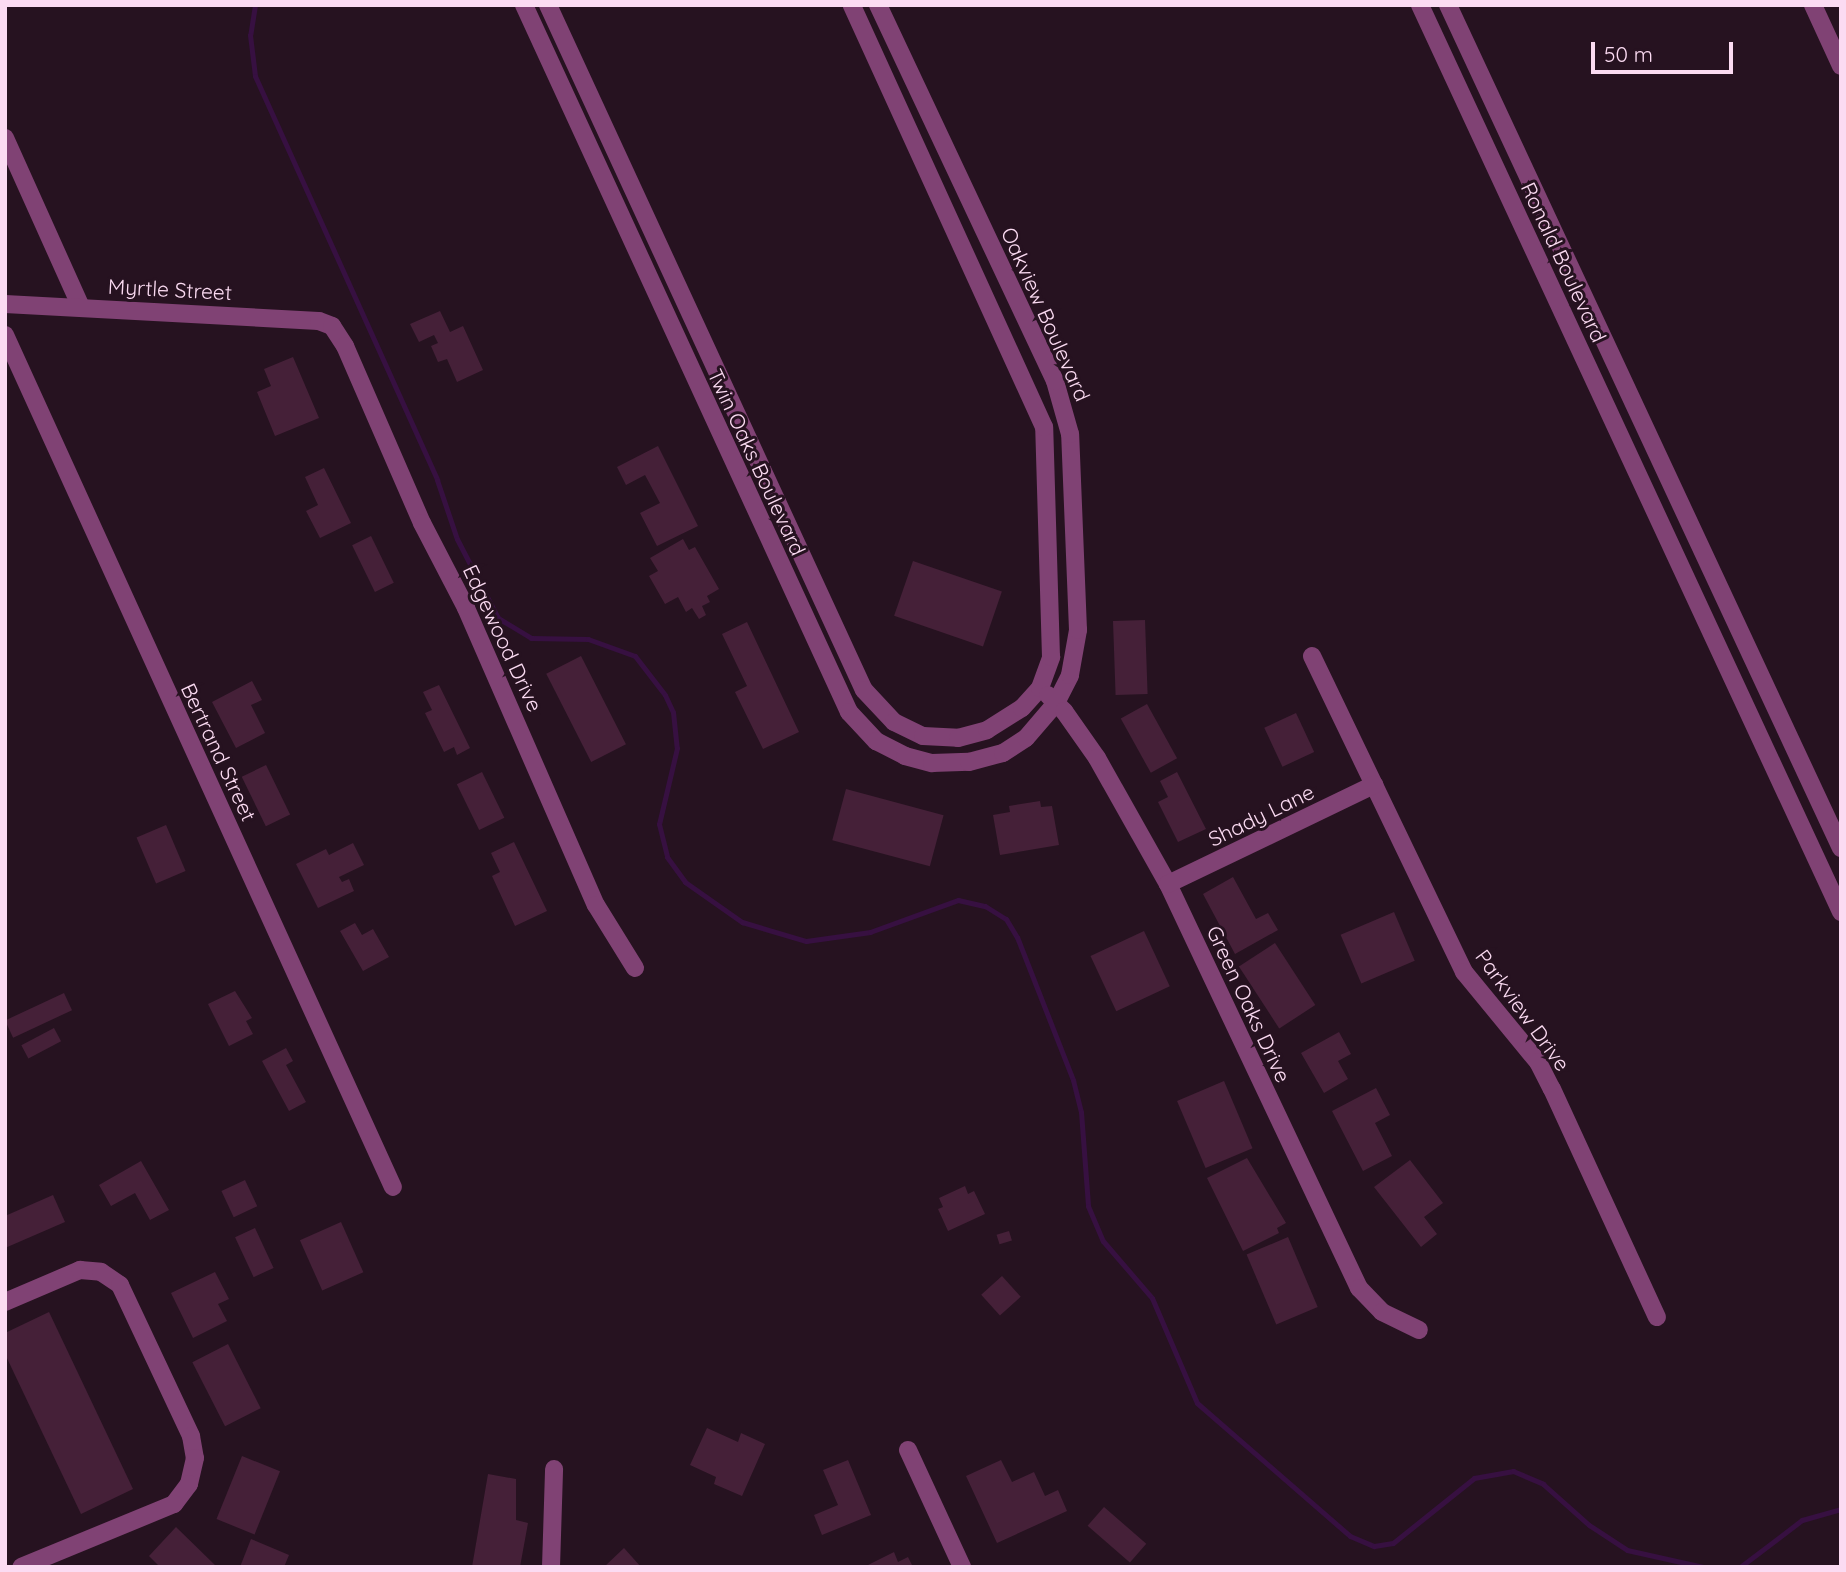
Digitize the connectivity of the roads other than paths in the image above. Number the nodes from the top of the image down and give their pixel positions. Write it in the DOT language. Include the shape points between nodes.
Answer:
graph roads {
  1 [pos="524,5"];
  2 [pos="548,5"];
  3 [pos="852,5"];
  4 [pos="878,5"];
  5 [pos="1420,5"];
  6 [pos="1448,5"];
  7 [pos="1813,5"];
  8 [pos="1841,66"];
  9 [pos="5,138"];
  10 [pos="1560,247"];
  11 [pos="1537,257"];
  12 [pos="5,304"];
  13 [pos="81,307"];
  14 [pos="332,326"];
  15 [pos="5,335"];
  16 [pos="1691,527"];
  17 [pos="1667,537"];
  18 [pos="1312,656"];
  19 [pos="1040,688"];
  20 [pos="1056,703"];
  21 [pos="1374,785"];
  22 [pos="1816,796"];
  23 [pos="1792,807"];
  24 [pos="1841,848"];
  25 [pos="1168,884"];
  26 [pos="1841,912"];
  27 [pos="635,968"];
  28 [pos="393,1187"];
  29 [pos="5,1302"];
  30 [pos="1657,1317"];
  31 [pos="1419,1330"];
  32 [pos="908,1450"];
  33 [pos="554,1469"];
  34 [pos="21,1567"];
  35 [pos="551,1567"];
  36 [pos="962,1567"];
  1 -- 20 [label="street, Twin Oaks Boulevard" via="849,712 876,741 892,750 932,763 958,763 1013,748"];
  2 -- 19 [label="street, Twin Oaks Boulevard" via="873,704 914,733 958,738 1007,719"];
  3 -- 19 [label="street" via="1044,427 1052,639"];
  4 -- 20 [label="street, Oakview Boulevard" via="1062,397 1070,434 1078,630 1070,675"];
  5 -- 11 [label="street, Ronald Boulevard"];
  6 -- 10 [label="street, Ronald Boulevard"];
  7 -- 8 [label="street"];
  9 -- 13 [label="street"];
  10 -- 11 [label="street"];
  10 -- 16 [label="street, Ronald Boulevard"];
  11 -- 17 [label="street, Ronald Boulevard"];
  12 -- 13 [label="street, Myrtle Street"];
  13 -- 14 [label="street, Myrtle Street" via="319,321"];
  14 -- 27 [label="street, Edgewood Drive" via="466,608 596,905"];
  15 -- 28 [label="street, Bertrand Street"];
  16 -- 17 [label="street"];
  16 -- 22 [label="street, Ronald Boulevard"];
  17 -- 23 [label="street, Ronald Boulevard"];
  18 -- 21 [label="street, Parkview Drive"];
  19 -- 20 [label="street, Green Oaks Drive"];
  20 -- 25 [label="street, Green Oaks Drive" via="1097,758"];
  21 -- 25 [label="street, Shady Lane"];
  21 -- 30 [label="street, Parkview Drive" via="1464,972 1538,1062"];
  22 -- 23 [label="street"];
  22 -- 24 [label="street, Ronald Boulevard"];
  23 -- 26 [label="street, Ronald Boulevard"];
  25 -- 31 [label="street, Green Oaks Drive" via="1359,1288 1382,1312"];
  29 -- 34 [label="street" via="80,1270 101,1272 120,1285 191,1436 195,1458 190,1484 174,1504"];
  32 -- 36 [label="street"];
  33 -- 35 [label="street"];
}
